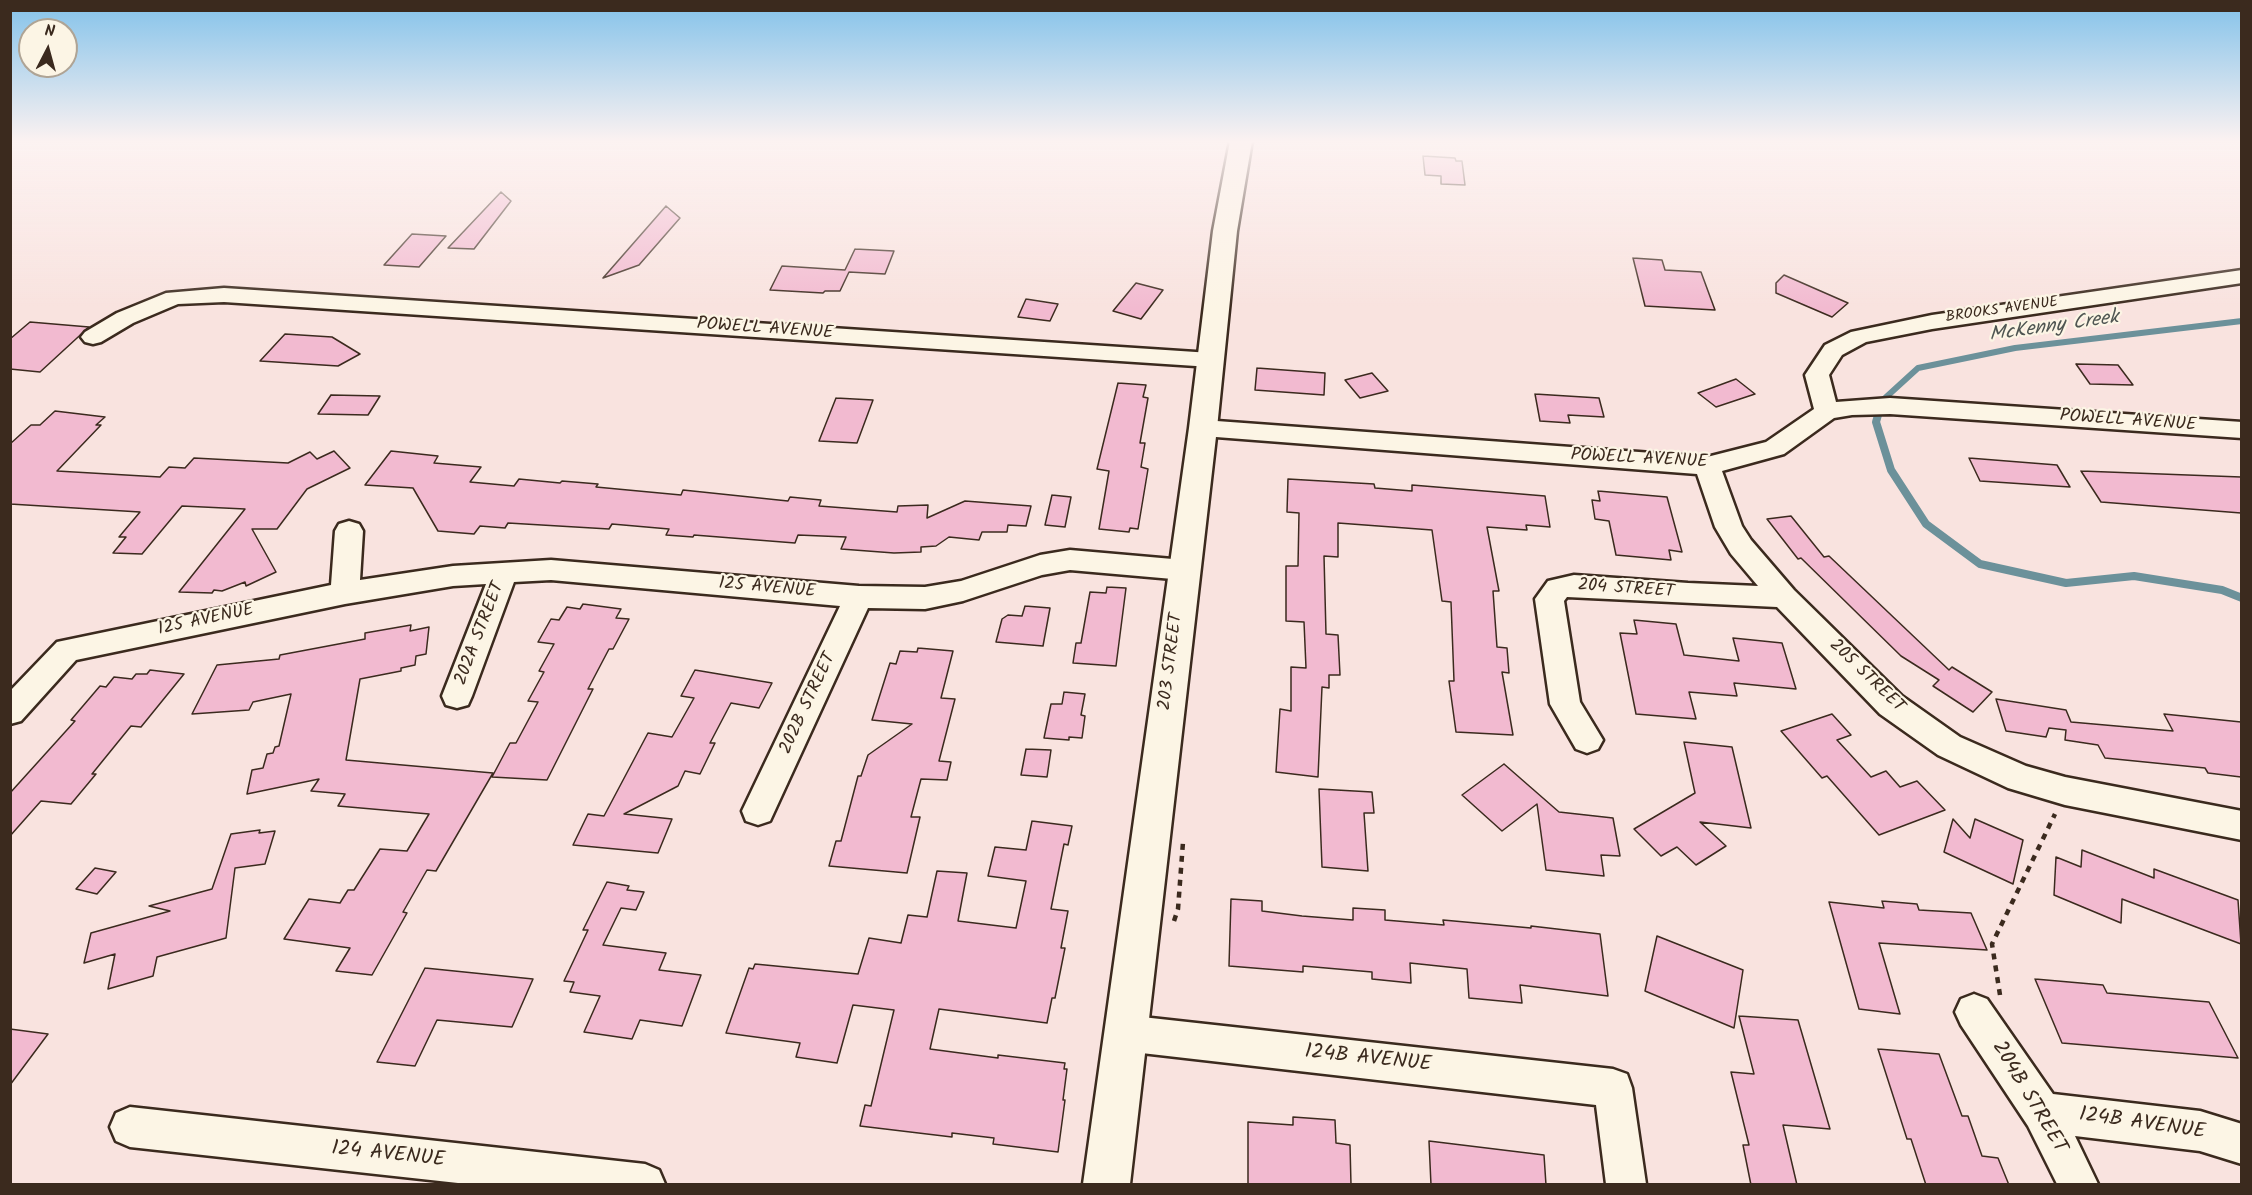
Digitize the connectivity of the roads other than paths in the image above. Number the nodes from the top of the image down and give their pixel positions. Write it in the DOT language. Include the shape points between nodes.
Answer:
graph roads {
  1 [pos="1231,197"];
  2 [pos="2241,276"];
  3 [pos="93,337"];
  4 [pos="1211,360"];
  5 [pos="1827,411"];
  6 [pos="1203,428"];
  7 [pos="2241,430"];
  8 [pos="1707,466"];
  9 [pos="349,531"];
  10 [pos="1184,570"];
  11 [pos="504,573"];
  12 [pos="345,593"];
  13 [pos="859,597"];
  14 [pos="1784,597"];
  15 [pos="457,696"];
  16 [pos="10,712"];
  17 [pos="1587,740"];
  18 [pos="758,811"];
  19 [pos="2241,826"];
  20 [pos="1974,1012"];
  21 [pos="1124,1033"];
  22 [pos="2042,1112"];
  23 [pos="130,1127"];
  24 [pos="2241,1143"];
  25 [pos="645,1185"];
  26 [pos="1106,1185"];
  27 [pos="1626,1185"];
  28 [pos="2078,1185"];
  1 -- 4 [label="main road, 203 STREET"];
  2 -- 5 [label="street, BROOKS AVENUE" via="1932,322 1859,338 1833,350 1818,375"];
  3 -- 4 [label="street, POWELL AVENUE" via="125,318 174,298 224,295"];
  4 -- 6 [label="main road, 203 STREET"];
  5 -- 7 [label="street, POWELL AVENUE" via="1852,406 1890,406"];
  5 -- 8 [label="street, POWELL AVENUE" via="1775,448"];
  6 -- 8 [label="street, POWELL AVENUE"];
  6 -- 10 [label="main road, 203 STREET"];
  8 -- 14 [label="street, 205 STREET" via="1729,527"];
  9 -- 12 [label="street"];
  10 -- 13 [label="street, 125 AVENUE" via="1070,560 925,598"];
  10 -- 21 [label="main road, 203 STREET"];
  11 -- 12 [label="street, 125 AVENUE" via="453,576"];
  11 -- 13 [label="street, 125 AVENUE" via="551,570"];
  11 -- 15 [label="street, 202A STREET"];
  12 -- 16 [label="street, 125 AVENUE" via="67,650"];
  13 -- 18 [label="street, 202B STREET"];
  14 -- 17 [label="street, 204 STREET" via="1574,585 1558,588 1549,599 1565,704"];
  14 -- 19 [label="street, 205 STREET" via="1891,705 1949,746 2019,778 2065,791"];
  20 -- 22 [label="street, 204B STREET"];
  21 -- 26 [label="main road, 203 STREET"];
  21 -- 27 [label="street, 124B AVENUE" via="1612,1088"];
  22 -- 24 [label="street, 124B AVENUE" via="2189,1129"];
  22 -- 28 [label="street, 204B STREET"];
  23 -- 25 [label="street, 124 AVENUE"];
}
